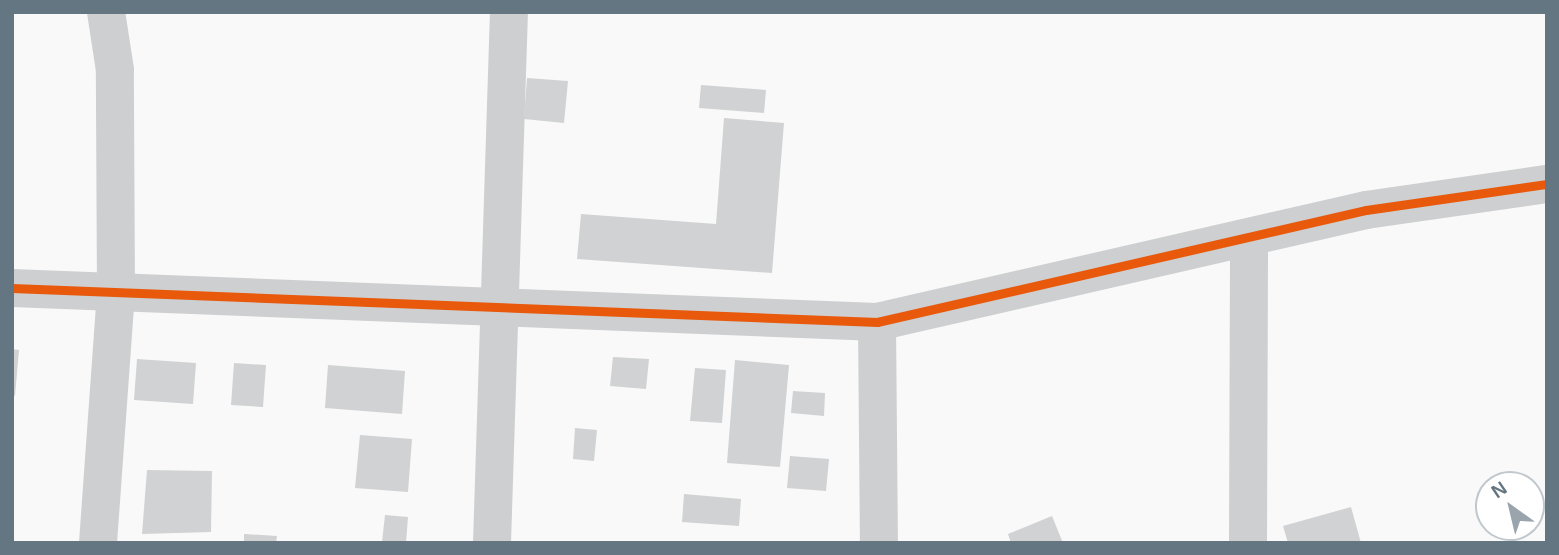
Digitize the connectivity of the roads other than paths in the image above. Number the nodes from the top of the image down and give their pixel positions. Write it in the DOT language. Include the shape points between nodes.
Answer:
graph roads {
  1 [pos="106,12"];
  2 [pos="509,12"];
  3 [pos="1547,184"];
  4 [pos="1249,239"];
  5 [pos="12,288"];
  6 [pos="116,293"];
  7 [pos="502,312"];
  8 [pos="877,322"];
  9 [pos="98,543"];
  10 [pos="492,543"];
  11 [pos="879,543"];
  12 [pos="1248,543"];
  1 -- 6 [label="street" via="115,70"];
  2 -- 7 [label="street"];
  3 -- 4 [label="street" via="1366,210"];
  4 -- 8 [label="street"];
  4 -- 12 [label="street"];
  5 -- 6 [label="street"];
  6 -- 7 [label="street"];
  6 -- 9 [label="street"];
  7 -- 8 [label="street"];
  7 -- 10 [label="street"];
  8 -- 11 [label="street"];
}
